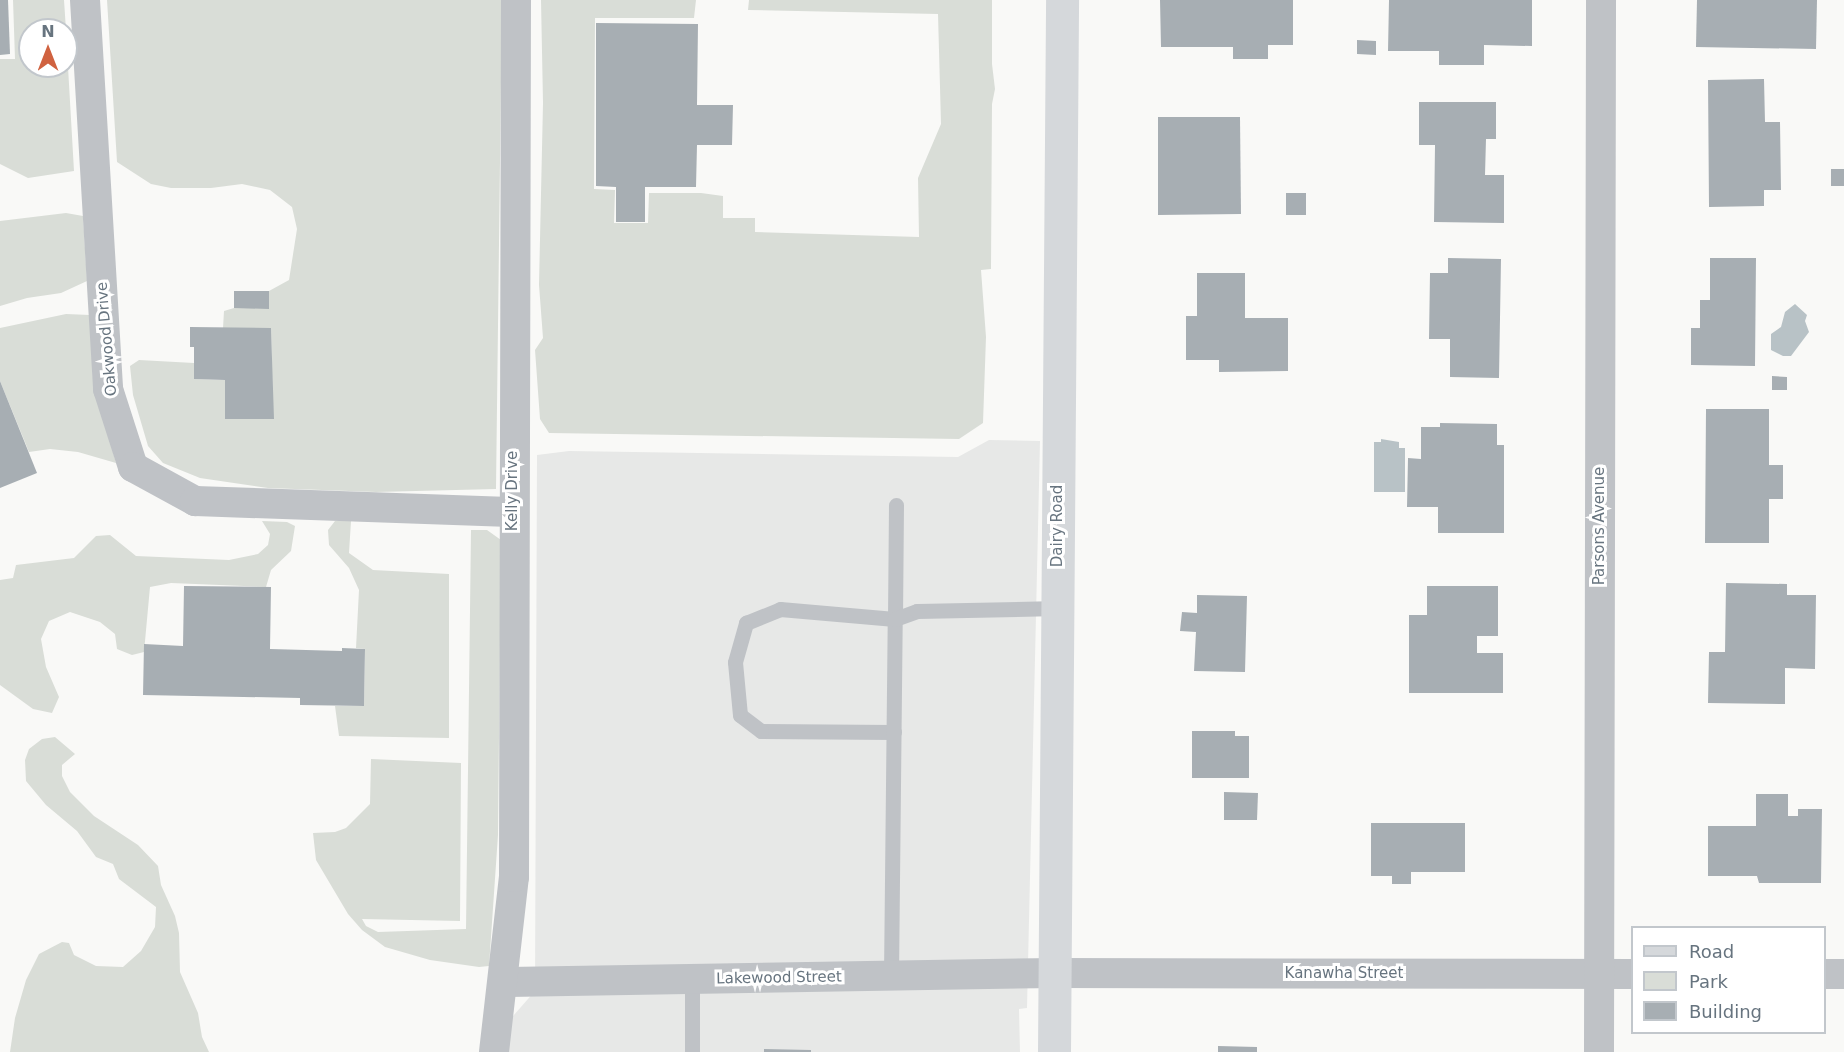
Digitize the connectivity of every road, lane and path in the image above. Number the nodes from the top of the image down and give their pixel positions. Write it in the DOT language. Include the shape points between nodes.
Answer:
graph roads {
  1 [pos="85,0"];
  2 [pos="516,0"];
  3 [pos="1062,0"];
  4 [pos="1601,0"];
  5 [pos="896,505"];
  6 [pos="513,512"];
  7 [pos="1058,608"];
  8 [pos="895,620"];
  9 [pos="894,732"];
  10 [pos="1055,973"];
  11 [pos="1600,974"];
  12 [pos="1631,974"];
  13 [pos="1826,974"];
  14 [pos="1844,974"];
  15 [pos="891,976"];
  16 [pos="692,979"];
  17 [pos="504,982"];
  18 [pos="494,1052"];
  19 [pos="692,1052"];
  20 [pos="1054,1052"];
  21 [pos="1599,1052"];
  1 -- 6 [label="street, Oakwood Drive" via="108,389 133,467 195,501"];
  2 -- 6 [label="street, Kelly Drive"];
  3 -- 7 [label="street, Dairy Road"];
  4 -- 11 [label="street, Parsons Avenue"];
  5 -- 8 [label="lane"];
  6 -- 17 [label="street, Kelly Drive" via="514,878"];
  7 -- 8 [label="lane" via="917,611"];
  7 -- 10 [label="street, Dairy Road"];
  8 -- 9 [label="lane"];
  8 -- 9 [label="lane" via="780,609 746,623 735,662 740,715 761,731"];
  9 -- 15 [label="lane"];
  10 -- 11 [label="street, Kanawha Street"];
  10 -- 15 [label="street, Lakewood Street"];
  10 -- 20 [label="street, Dairy Road"];
  11 -- 12 [label="street, Kanawha Street"];
  11 -- 21 [label="street, Parsons Avenue"];
  13 -- 14 [label="street"];
  15 -- 16 [label="street, Lakewood Street"];
  16 -- 17 [label="street, Lakewood Street"];
  16 -- 19 [label="lane"];
  17 -- 18 [label="street, Kelly Drive"];
}
